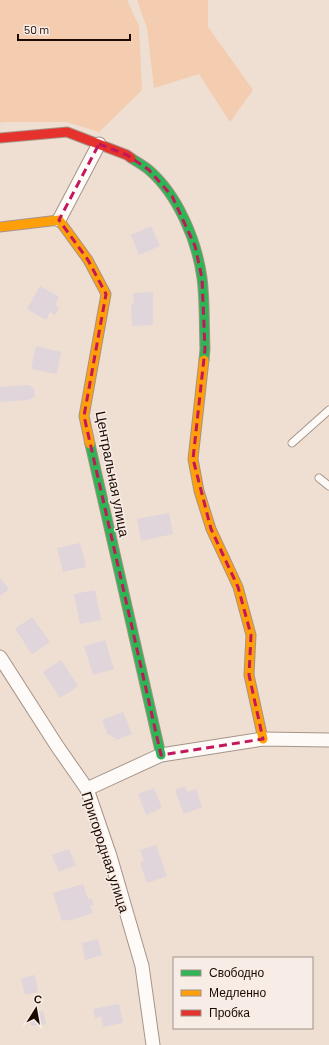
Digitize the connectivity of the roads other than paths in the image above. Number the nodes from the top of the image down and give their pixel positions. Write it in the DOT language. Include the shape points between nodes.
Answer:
graph roads {
  1 [pos="0,138"];
  2 [pos="99,144"];
  3 [pos="59,220"];
  4 [pos="0,227"];
  5 [pos="329,410"];
  6 [pos="292,443"];
  7 [pos="319,478"];
  8 [pos="329,486"];
  9 [pos="0,656"];
  10 [pos="263,739"];
  11 [pos="329,740"];
  12 [pos="161,755"];
  13 [pos="87,789"];
  14 [pos="153,1045"];
  1 -- 2 [label="street" via="67,132"];
  2 -- 3 [label="street"];
  2 -- 10 [label="street" via="126,155 149,170 172,196 195,246 202,278 205,349 193,459 199,491 211,529 238,587 251,635 249,675"];
  3 -- 4 [label="street"];
  3 -- 12 [label="street, Центральная улица" via="88,260 106,294 84,416"];
  5 -- 6 [label="lane"];
  7 -- 8 [label="lane"];
  9 -- 13 [label="street, Пригородная улица"];
  10 -- 11 [label="street"];
  10 -- 12 [label="street"];
  12 -- 13 [label="street"];
  13 -- 14 [label="street, Пригородная улица" via="110,856 142,966"];
}
